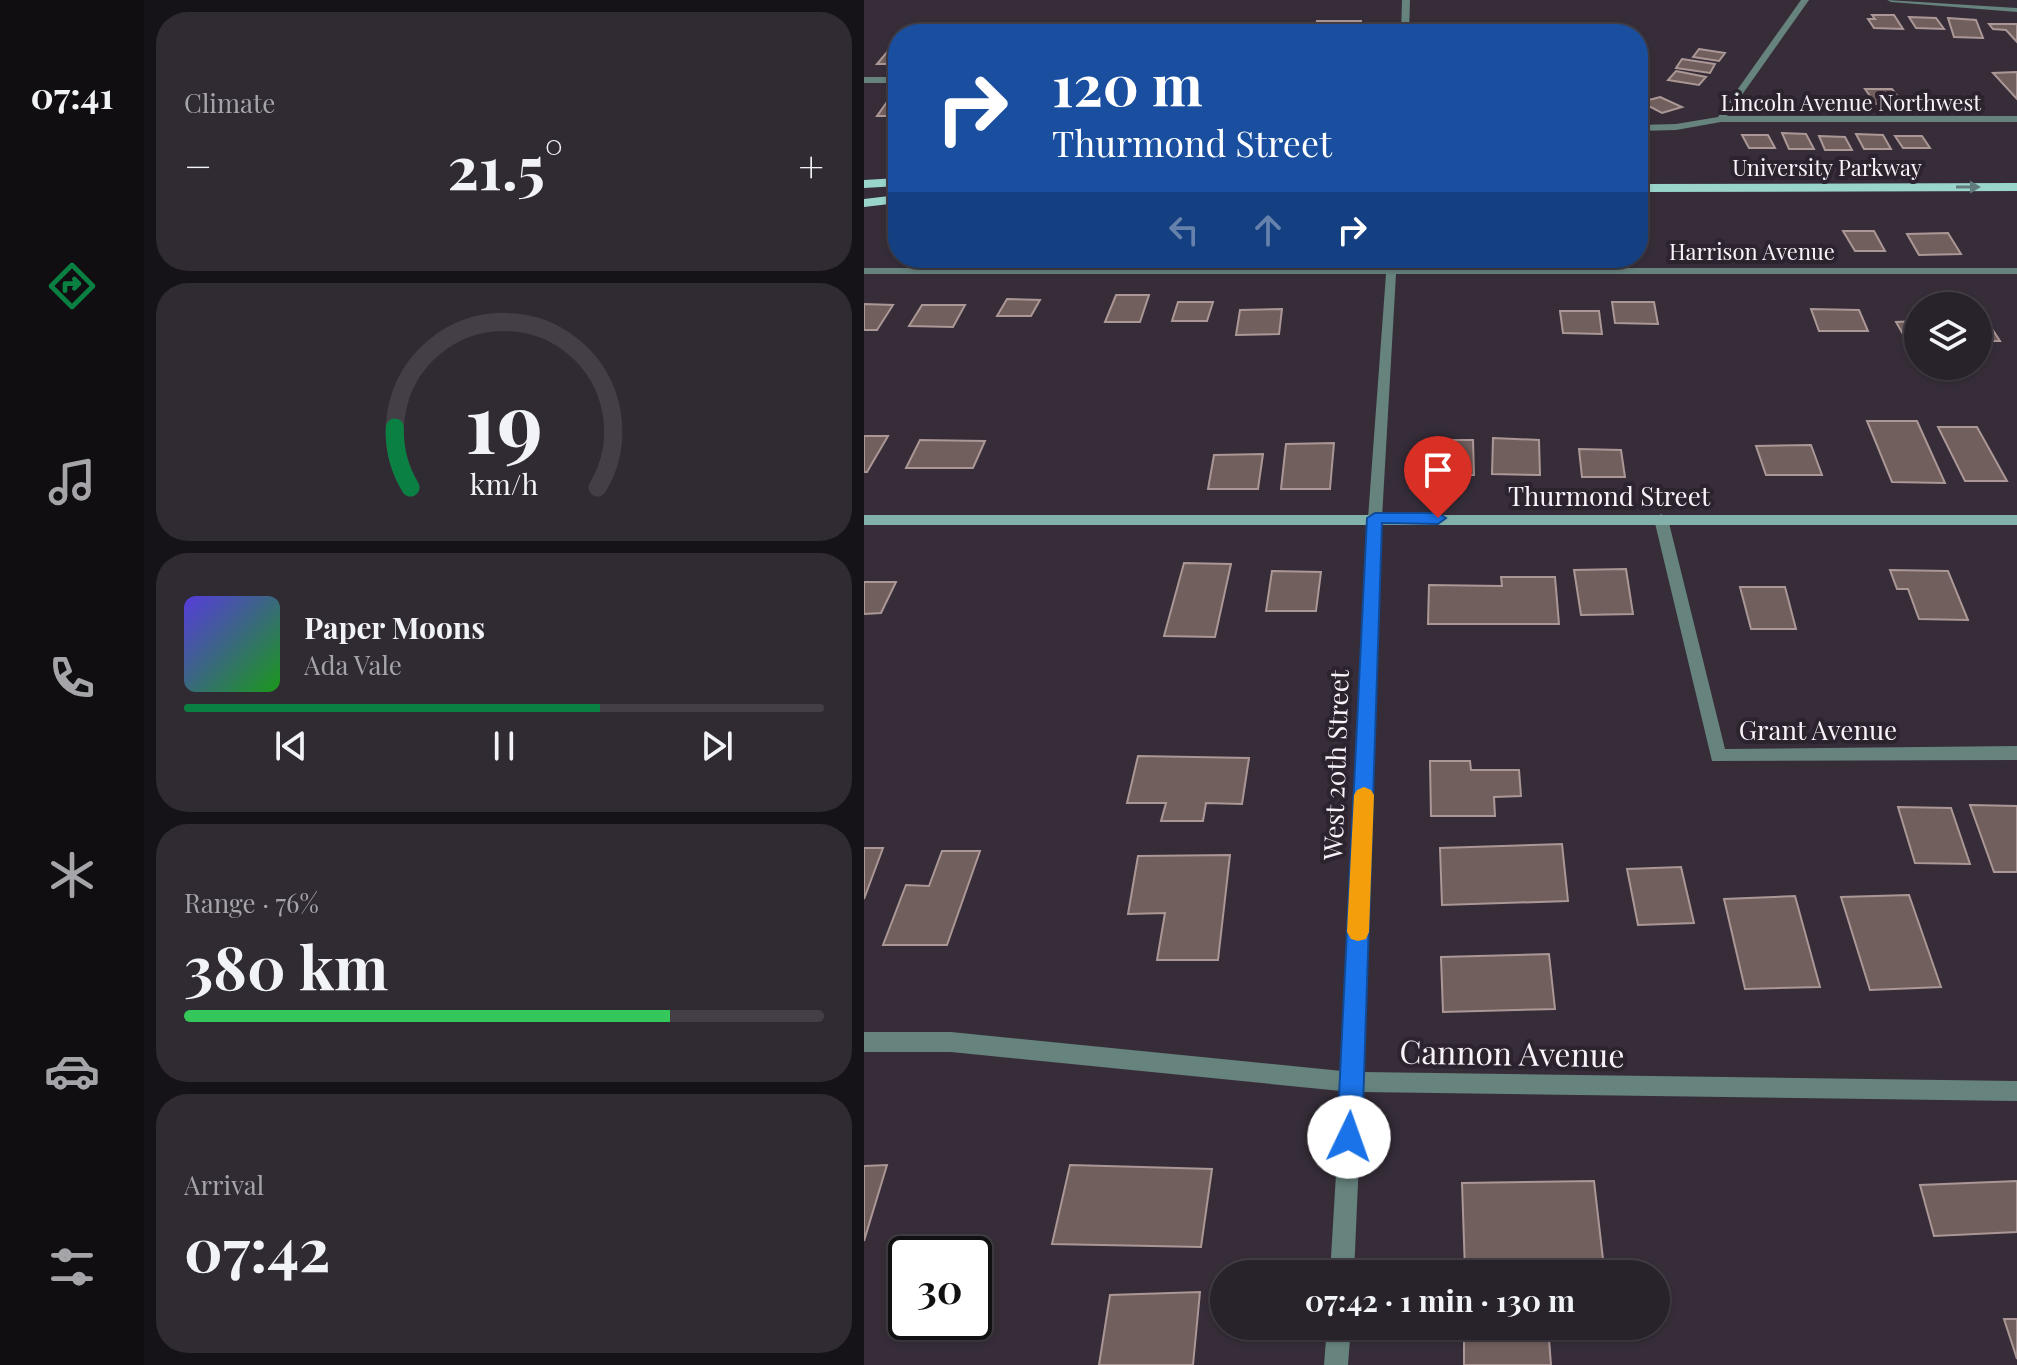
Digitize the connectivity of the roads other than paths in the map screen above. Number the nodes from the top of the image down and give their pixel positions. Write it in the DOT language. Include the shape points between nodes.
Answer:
graph roads {
  1 [pos="1406,0"];
  2 [pos="1805,0"];
  3 [pos="1891,0"];
  4 [pos="2017,10"];
  5 [pos="1405,24"];
  6 [pos="864,80"];
  7 [pos="888,80"];
  8 [pos="1721,119"];
  9 [pos="2017,119"];
  10 [pos="1648,128"];
  11 [pos="2017,173"];
  12 [pos="1648,174"];
  13 [pos="888,183"];
  14 [pos="864,184"];
  15 [pos="2017,187"];
  16 [pos="1648,188"];
  17 [pos="888,200"];
  18 [pos="864,203"];
  19 [pos="1648,267"];
  20 [pos="1128,268"];
  21 [pos="1392,268"];
  22 [pos="864,271"];
  23 [pos="2017,271"];
  24 [pos="1375,518"];
  25 [pos="1661,519"];
  26 [pos="864,520"];
  27 [pos="2017,520"];
  28 [pos="2017,753"];
  29 [pos="864,1042"];
  30 [pos="1352,1082"];
  31 [pos="2017,1091"];
  32 [pos="1343,1260"];
  33 [pos="1338,1340"];
  34 [pos="1336,1365"];
  1 -- 5 [label="street"];
  2 -- 8 [label="street"];
  3 -- 4 [label="street"];
  6 -- 7 [label="street"];
  8 -- 9 [label="street, Lincoln Avenue Northwest"];
  8 -- 10 [label="street, Lincoln Avenue Northwest"];
  11 -- 12 [label="main road, University Parkway"];
  13 -- 14 [label="main road"];
  16 -- 15 [label="main road, University Parkway, one-way"];
  17 -- 18 [label="main road"];
  19 -- 23 [label="street, Harrison Avenue"];
  20 -- 22 [label="street, Harrison Avenue"];
  21 -- 24 [label="street, West 20th Street"];
  24 -- 25 [label="street, Thurmond Street"];
  24 -- 26 [label="street, Thurmond Street"];
  24 -- 30 [label="street, West 20th Street"];
  25 -- 27 [label="street, Thurmond Street"];
  25 -- 28 [label="street, Grant Avenue" via="1718,756"];
  29 -- 30 [label="street, Cannon Avenue" via="951,1042"];
  30 -- 31 [label="street, Cannon Avenue"];
  30 -- 32 [label="street, West 20th Street"];
  33 -- 34 [label="street"];
}
